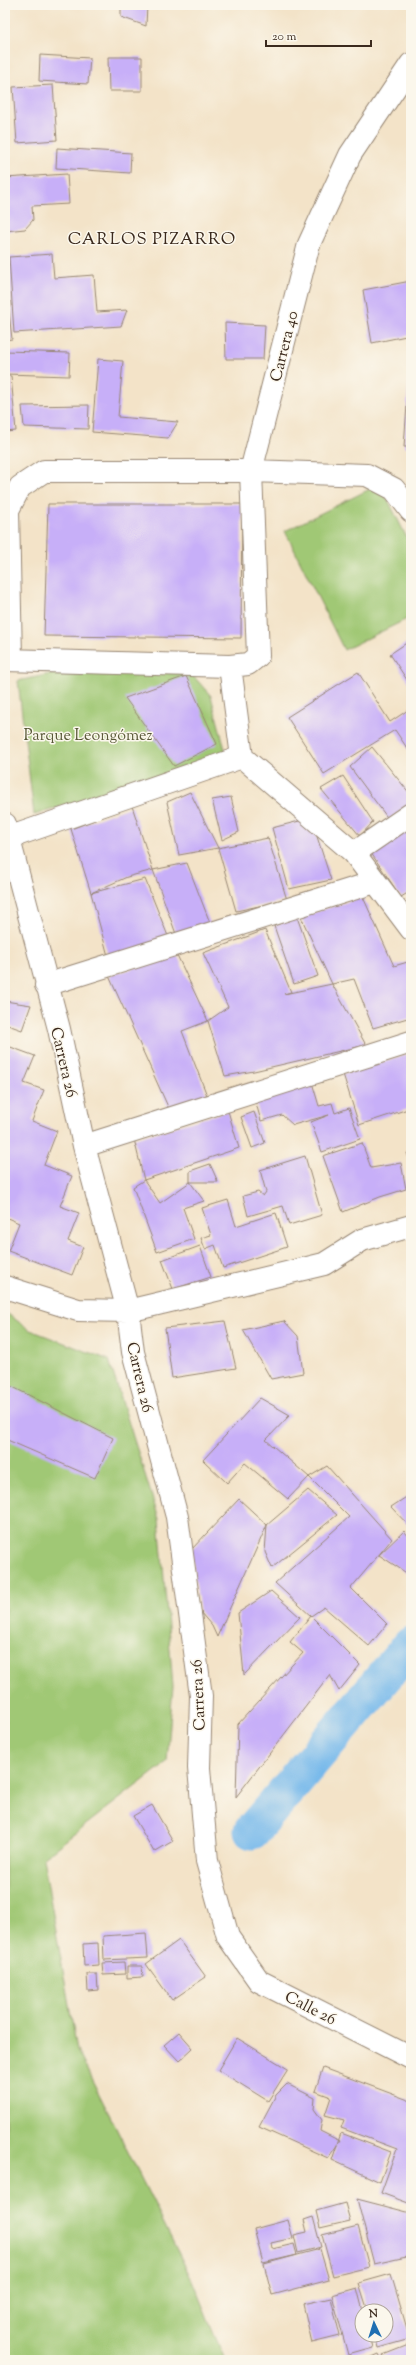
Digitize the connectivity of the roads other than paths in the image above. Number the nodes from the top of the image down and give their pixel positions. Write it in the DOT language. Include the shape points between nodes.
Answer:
graph roads {
  1 [pos="411,64"];
  2 [pos="251,471"];
  3 [pos="411,511"];
  4 [pos="8,660"];
  5 [pos="230,666"];
  6 [pos="242,757"];
  7 [pos="411,814"];
  8 [pos="6,831"];
  9 [pos="354,853"];
  10 [pos="375,882"];
  11 [pos="411,929"];
  12 [pos="46,985"];
  13 [pos="411,1042"];
  14 [pos="84,1146"];
  15 [pos="411,1226"];
  16 [pos="5,1287"];
  17 [pos="128,1311"];
  18 [pos="228,1937"];
  19 [pos="411,2058"];
  1 -- 2 [label="street, Carrera 40" via="350,155 309,244"];
  2 -- 3 [label="street" via="367,475 394,489"];
  2 -- 4 [label="street" via="44,471 20,487 8,510"];
  2 -- 5 [label="street, Carrera 40" via="258,656 248,664"];
  4 -- 5 [label="street"];
  5 -- 6 [label="street"];
  6 -- 8 [label="street"];
  6 -- 9 [label="street"];
  7 -- 9 [label="street"];
  8 -- 12 [label="street, Carrera 26"];
  9 -- 10 [label="street"];
  10 -- 11 [label="street"];
  10 -- 12 [label="street"];
  12 -- 14 [label="street, Carrera 26" via="59,1029"];
  13 -- 14 [label="street"];
  14 -- 17 [label="street, Carrera 26"];
  15 -- 17 [label="street" via="362,1240 324,1264"];
  16 -- 17 [label="street" via="78,1310"];
  17 -- 18 [label="street, Carrera 26" via="133,1352 177,1517 201,1696 199,1768 207,1861"];
  18 -- 19 [label="street, Calle 26" via="259,1981"];
}
